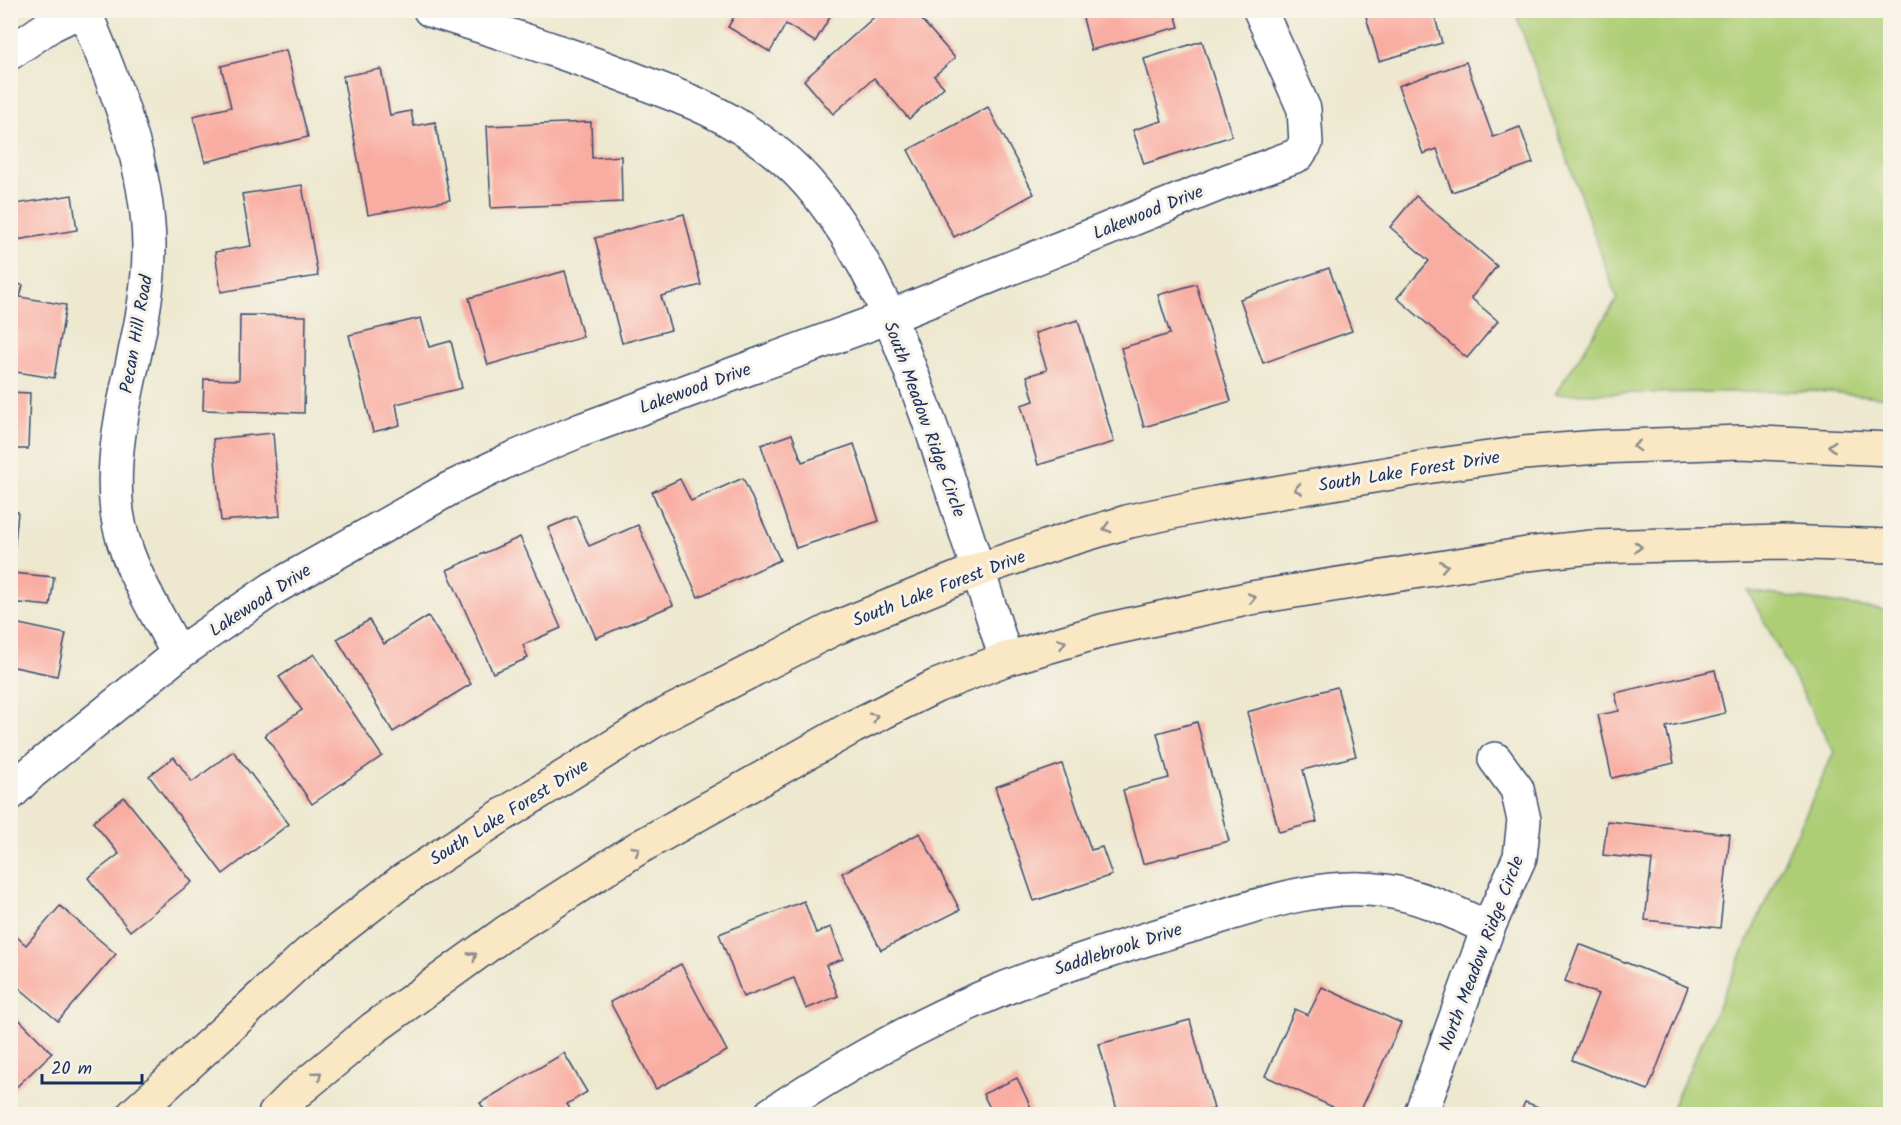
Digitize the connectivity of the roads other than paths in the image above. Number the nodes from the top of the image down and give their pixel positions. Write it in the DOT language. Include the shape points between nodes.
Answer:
graph roads {
  1 [pos="83,10"];
  2 [pos="430,10"];
  3 [pos="1260,10"];
  4 [pos="10,53"];
  5 [pos="889,317"];
  6 [pos="1890,449"];
  7 [pos="1890,546"];
  8 [pos="978,570"];
  9 [pos="178,654"];
  10 [pos="1006,659"];
  11 [pos="1495,759"];
  12 [pos="10,794"];
  13 [pos="1488,928"];
  14 [pos="134,1114"];
  15 [pos="275,1114"];
  16 [pos="771,1114"];
  17 [pos="1420,1114"];
  1 -- 4 [label="street" via="51,25"];
  1 -- 9 [label="street, Pecan Hill Road" via="119,92 138,172 149,246 136,345 120,420 117,512 127,552"];
  2 -- 5 [label="street, South Meadow Ridge Circle" via="577,56 696,103 735,124 776,154 819,197 858,255"];
  3 -- 5 [label="street, Lakewood Drive" via="1304,109 1306,143 1298,155"];
  5 -- 8 [label="street, South Meadow Ridge Circle" via="917,387"];
  5 -- 9 [label="street, Lakewood Drive" via="581,430 499,465 449,489 273,589"];
  6 -- 8 [label="main road, South Lake Forest Drive, one-way" via="1741,442 1524,453 1216,503 1130,521"];
  10 -- 7 [label="main road, one-way" via="1105,630 1251,598 1516,555 1592,547 1782,542"];
  8 -- 10 [label="street, South Meadow Ridge Circle"];
  8 -- 14 [label="main road, South Lake Forest Drive" via="834,629 657,719 498,818 402,881 309,953"];
  9 -- 12 [label="street, Lakewood Drive"];
  15 -- 10 [label="main road, one-way" via="374,1028 505,933 638,848 853,727 936,686"];
  11 -- 13 [label="street, North Meadow Ridge Circle" via="1516,789 1524,820 1520,856"];
  13 -- 16 [label="street, Saddlebrook Drive" via="1423,899 1385,890 1334,890 1255,906 1104,952 997,992 890,1042"];
  13 -- 17 [label="street, North Meadow Ridge Circle"];
}
